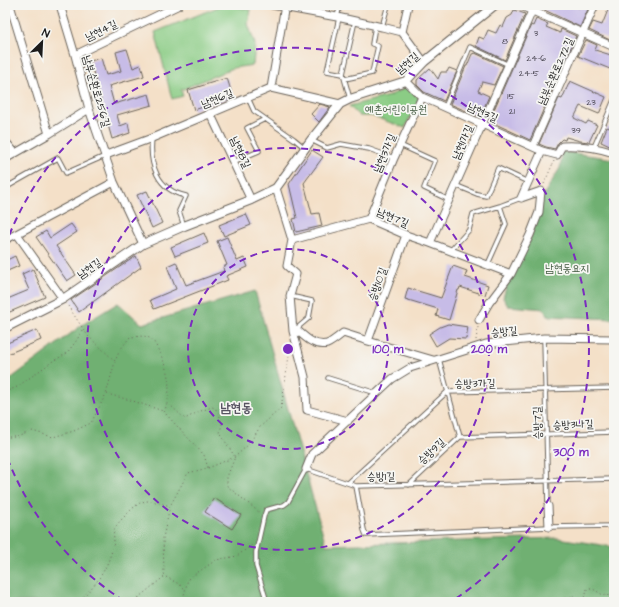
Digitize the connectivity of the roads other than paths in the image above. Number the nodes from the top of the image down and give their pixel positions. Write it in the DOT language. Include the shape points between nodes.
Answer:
graph roads {
  1 [pos="10,5"];
  2 [pos="60,5"];
  3 [pos="272,5"];
  4 [pos="340,5"];
  5 [pos="388,5"];
  6 [pos="408,5"];
  7 [pos="495,5"];
  8 [pos="520,5"];
  9 [pos="595,5"];
  10 [pos="176,6"];
  11 [pos="284,6"];
  12 [pos="532,11"];
  13 [pos="338,17"];
  14 [pos="356,21"];
  15 [pos="379,26"];
  16 [pos="402,32"];
  17 [pos="584,34"];
  18 [pos="614,47"];
  19 [pos="75,55"];
  20 [pos="424,62"];
  21 [pos="509,65"];
  22 [pos="343,74"];
  23 [pos="344,79"];
  24 [pos="406,81"];
  25 [pos="271,88"];
  26 [pos="422,97"];
  27 [pos="248,98"];
  28 [pos="350,99"];
  29 [pos="614,100"];
  30 [pos="340,104"];
  31 [pos="444,107"];
  32 [pos="89,109"];
  33 [pos="210,113"];
  34 [pos="265,119"];
  35 [pos="482,123"];
  36 [pos="49,134"];
  37 [pos="152,138"];
  38 [pos="311,140"];
  39 [pos="5,141"];
  40 [pos="400,145"];
  41 [pos="533,146"];
  42 [pos="594,147"];
  43 [pos="305,149"];
  44 [pos="542,151"];
  45 [pos="14,153"];
  46 [pos="614,153"];
  47 [pos="106,155"];
  48 [pos="394,158"];
  49 [pos="5,159"];
  50 [pos="233,162"];
  51 [pos="114,182"];
  52 [pos="528,182"];
  53 [pos="455,185"];
  54 [pos="5,188"];
  55 [pos="276,188"];
  56 [pos="521,198"];
  57 [pos="251,200"];
  58 [pos="450,200"];
  59 [pos="500,206"];
  60 [pos="369,219"];
  61 [pos="184,226"];
  62 [pos="17,234"];
  63 [pos="406,235"];
  64 [pos="5,240"];
  65 [pos="292,240"];
  66 [pos="430,243"];
  67 [pos="143,244"];
  68 [pos="451,250"];
  69 [pos="488,264"];
  70 [pos="511,274"];
  71 [pos="290,296"];
  72 [pos="64,299"];
  73 [pos="479,320"];
  74 [pos="5,328"];
  75 [pos="294,330"];
  76 [pos="544,338"];
  77 [pos="614,339"];
  78 [pos="368,341"];
  79 [pos="436,359"];
  80 [pos="328,378"];
  81 [pos="614,388"];
  82 [pos="545,390"];
  83 [pos="447,392"];
  84 [pos="377,393"];
  85 [pos="348,421"];
  86 [pos="614,432"];
  87 [pos="546,434"];
  88 [pos="460,436"];
  89 [pos="306,469"];
  90 [pos="614,479"];
  91 [pos="547,480"];
  92 [pos="348,483"];
  93 [pos="409,485"];
  94 [pos="356,486"];
  95 [pos="548,506"];
  96 [pos="614,526"];
  97 [pos="549,527"];
  98 [pos="267,602"];
  1 -- 36 [label="street"];
  2 -- 19 [label="street, 남부순환로256길"];
  3 -- 11 [label="street"];
  4 -- 13 [label="lane"];
  5 -- 15 [label="lane"];
  6 -- 16 [label="street"];
  7 -- 20 [label="street, 남현길"];
  8 -- 12 [label="street"];
  9 -- 17 [label="street, 남부순환로272길"];
  10 -- 19 [label="street, 남현4길"];
  11 -- 13 [label="street"];
  11 -- 25 [label="street"];
  12 -- 17 [label="street"];
  12 -- 21 [label="street, 남현1가길"];
  13 -- 14 [label="street"];
  13 -- 22 [label="lane" via="327,71"];
  14 -- 15 [label="street"];
  14 -- 22 [label="lane"];
  15 -- 16 [label="street"];
  15 -- 23 [label="lane" via="372,44 378,46 372,73"];
  16 -- 20 [label="street"];
  17 -- 18 [label="street"];
  17 -- 41 [label="street, 남부순환로272길"];
  19 -- 32 [label="street, 남부순환로256길"];
  20 -- 24 [label="street, 남현길"];
  21 -- 31 [label="lane" via="470,47"];
  21 -- 35 [label="street, 남현1가길"];
  22 -- 23 [label="lane"];
  23 -- 28 [label="lane"];
  24 -- 26 [label="street, 남현3길"];
  24 -- 28 [label="street, 남현길"];
  25 -- 27 [label="street, 남현6길"];
  25 -- 30 [label="street"];
  26 -- 31 [label="street, 남현3길"];
  26 -- 40 [label="street, 남현3가길"];
  27 -- 33 [label="street, 남현6길"];
  27 -- 34 [label="lane" via="254,111"];
  28 -- 30 [label="street, 남현길"];
  29 -- 42 [label="lane"];
  30 -- 38 [label="street, 남현길"];
  31 -- 35 [label="street, 남현3길"];
  32 -- 36 [label="street"];
  32 -- 47 [label="street, 남부순환로256길"];
  33 -- 37 [label="street, 남현6길"];
  33 -- 50 [label="street, 남현8길"];
  34 -- 43 [label="lane"];
  34 -- 50 [label="lane" via="247,128 259,150"];
  35 -- 41 [label="street, 남현3길"];
  35 -- 53 [label="street, 남현1가길"];
  36 -- 45 [label="street"];
  37 -- 47 [label="street, 남현6길"];
  37 -- 61 [label="lane" via="151,157 156,175 179,195 186,196 179,211"];
  38 -- 43 [label="street, 남현길"];
  38 -- 48 [label="lane" via="327,148 341,144 369,149"];
  39 -- 45 [label="street"];
  40 -- 48 [label="street, 남현3가길"];
  40 -- 58 [label="lane, 남현1가길" via="435,161 424,188"];
  41 -- 44 [label="street, 남현3길"];
  42 -- 44 [label="street, 남현3길" via="562,146 557,155"];
  42 -- 46 [label="street"];
  43 -- 55 [label="street, 남현길"];
  44 -- 52 [label="street"];
  45 -- 49 [label="street"];
  47 -- 51 [label="street, 남부순환로256길"];
  47 -- 54 [label="lane" via="66,173 58,158"];
  48 -- 60 [label="street, 남현3가길"];
  50 -- 57 [label="street, 남현8길"];
  51 -- 62 [label="street"];
  51 -- 67 [label="street, 남부순환로256길"];
  52 -- 53 [label="lane" via="498,168 486,196"];
  52 -- 56 [label="street"];
  53 -- 58 [label="street, 남현1가길"];
  55 -- 57 [label="street, 남현길"];
  55 -- 65 [label="street"];
  56 -- 59 [label="lane"];
  56 -- 70 [label="street" via="541,191 539,212"];
  57 -- 61 [label="street, 남현길"];
  58 -- 66 [label="street, 남현1가길"];
  59 -- 68 [label="lane" via="473,214 469,230"];
  59 -- 69 [label="lane" via="506,224"];
  60 -- 63 [label="street, 남현7길"];
  60 -- 65 [label="street, 남현7길"];
  61 -- 67 [label="street, 남현길"];
  62 -- 64 [label="street"];
  62 -- 72 [label="street"];
  63 -- 66 [label="street, 남현7길"];
  63 -- 78 [label="street, 승방10길"];
  65 -- 71 [label="street" via="287,266 296,274"];
  66 -- 68 [label="street, 남현7길"];
  67 -- 72 [label="street, 남현길"];
  68 -- 69 [label="street, 남현7길"];
  69 -- 70 [label="street, 남현7길"];
  70 -- 73 [label="street"];
  71 -- 75 [label="street"];
  71 -- 75 [label="lane" via="312,301 309,318"];
  72 -- 74 [label="street, 남현길"];
  75 -- 78 [label="street" via="312,342 322,344 343,334"];
  75 -- 85 [label="street" via="305,377 307,410"];
  76 -- 77 [label="street, 승방길"];
  76 -- 79 [label="street, 승방길" via="498,342"];
  76 -- 82 [label="lane, 승방7길"];
  78 -- 79 [label="street"];
  79 -- 83 [label="lane, 승방9길"];
  79 -- 84 [label="street, 승방길" via="410,368 392,379"];
  80 -- 84 [label="lane"];
  81 -- 82 [label="lane, 승방3가길"];
  82 -- 83 [label="lane, 승방3가길"];
  82 -- 87 [label="lane, 승방7길"];
  83 -- 88 [label="lane, 승방9길"];
  83 -- 92 [label="lane, 승방3가길"];
  84 -- 85 [label="street, 승방길"];
  85 -- 89 [label="street, 승방길" via="312,454"];
  86 -- 87 [label="lane, 승방3나길"];
  87 -- 88 [label="lane, 승방3나길"];
  87 -- 91 [label="lane, 승방7길"];
  88 -- 93 [label="lane, 승방9길"];
  89 -- 92 [label="lane, 승방1길"];
  89 -- 98 [label="lane" via="288,502 266,510 264,516 256,552 256,566"];
  90 -- 91 [label="lane, 승방1길"];
  91 -- 93 [label="lane, 승방1길"];
  91 -- 95 [label="lane, 승방7길"];
  92 -- 94 [label="lane, 승방1길"];
  93 -- 94 [label="lane, 승방1길"];
  94 -- 97 [label="lane" via="366,535"];
  95 -- 97 [label="street"];
  96 -- 97 [label="lane"];
}
